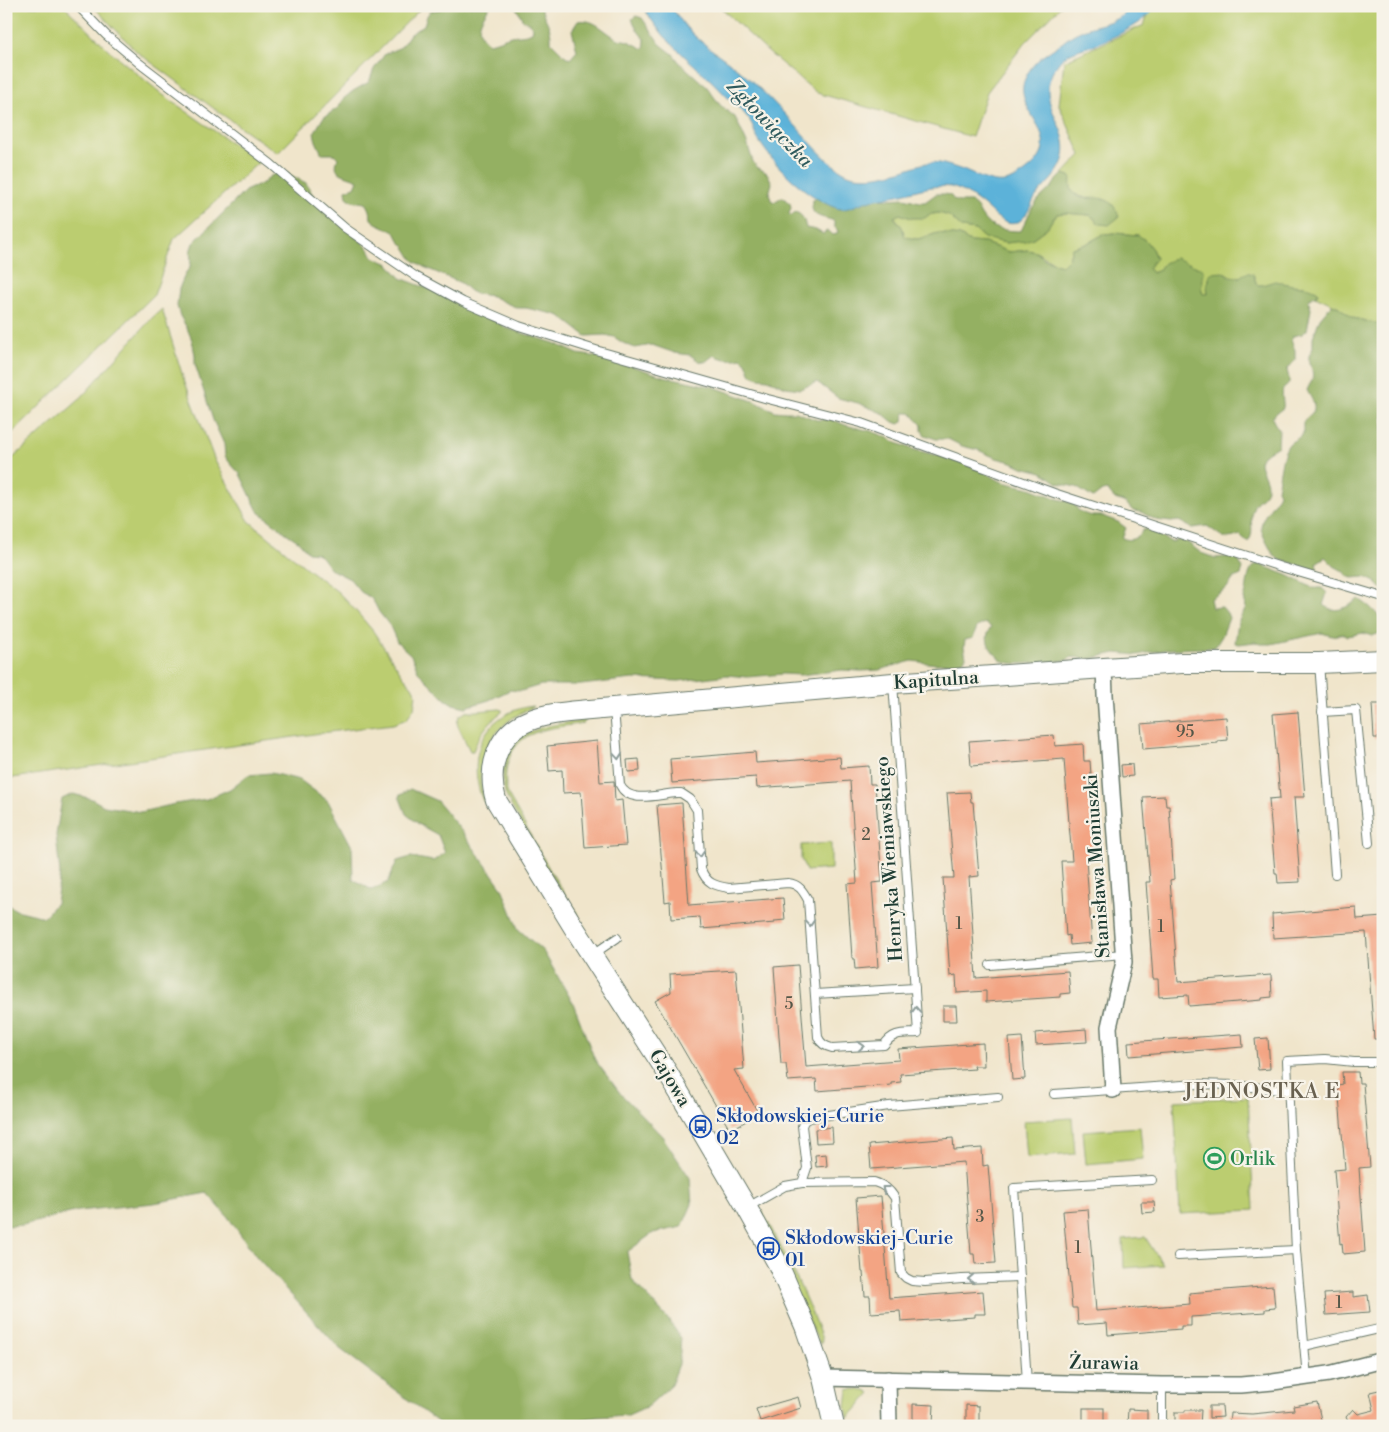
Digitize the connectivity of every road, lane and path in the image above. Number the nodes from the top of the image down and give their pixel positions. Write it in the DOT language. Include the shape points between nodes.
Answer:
graph roads {
  1 [pos="78,6"];
  2 [pos="1383,597"];
  3 [pos="1383,660"];
  4 [pos="1319,663"];
  5 [pos="1104,668"];
  6 [pos="893,683"];
  7 [pos="614,708"];
  8 [pos="1322,712"];
  9 [pos="501,744"];
  10 [pos="1369,843"];
  11 [pos="1335,874"];
  12 [pos="616,938"];
  13 [pos="1124,954"];
  14 [pos="592,955"];
  15 [pos="990,965"];
  16 [pos="915,988"];
  17 [pos="815,994"];
  18 [pos="1383,1062"];
  19 [pos="1113,1090"];
  20 [pos="1288,1091"];
  21 [pos="1054,1094"];
  22 [pos="998,1097"];
  23 [pos="1152,1180"];
  24 [pos="802,1183"];
  25 [pos="747,1208"];
  26 [pos="1296,1250"];
  27 [pos="1178,1256"];
  28 [pos="1020,1277"];
  29 [pos="1383,1328"];
  30 [pos="1304,1346"];
  31 [pos="1383,1360"];
  32 [pos="823,1378"];
  33 [pos="1306,1378"];
  34 [pos="888,1379"];
  35 [pos="1027,1382"];
  36 [pos="1162,1384"];
  37 [pos="834,1426"];
  38 [pos="889,1426"];
  39 [pos="1162,1426"];
  1 -- 2 [label="lane" via="139,63 271,164 345,228 415,276 463,302 519,326 599,351 862,423 1062,496"];
  3 -- 4 [label="street, Kapitulna"];
  4 -- 5 [label="street, Kapitulna" via="1206,663"];
  4 -- 8 [label="lane"];
  5 -- 6 [label="street, Kapitulna"];
  5 -- 13 [label="street, Stanisława Moniuszki"];
  6 -- 7 [label="street, Kapitulna"];
  6 -- 16 [label="lane, Henryka Wieniawskiego"];
  7 -- 9 [label="street, Kapitulna" via="539,717 526,722"];
  7 -- 17 [label="lane, one-way" via="622,790 638,797 677,793 690,799 697,810 704,877 721,887 788,883 802,890 808,900"];
  8 -- 10 [label="lane" via="1356,710"];
  8 -- 11 [label="lane"];
  9 -- 14 [label="street, Gajowa" via="493,765 496,800"];
  12 -- 14 [label="lane"];
  13 -- 15 [label="lane"];
  13 -- 19 [label="street, Stanisława Moniuszki" via="1109,1027"];
  14 -- 25 [label="street, Gajowa" via="667,1072"];
  16 -- 17 [label="lane"];
  17 -- 16 [label="lane, Henryka Wieniawskiego, one-way" via="818,1037 825,1046 884,1045 889,1037 896,1034 918,1033"];
  18 -- 20 [label="lane" via="1287,1061"];
  19 -- 20 [label="lane" via="1197,1084"];
  19 -- 21 [label="lane"];
  20 -- 26 [label="lane"];
  22 -- 24 [label="lane" via="889,1106 809,1118 802,1126 807,1168"];
  23 -- 28 [label="lane" via="1014,1188"];
  24 -- 25 [label="lane" via="785,1186"];
  28 -- 24 [label="lane, one-way" via="912,1281 901,1274 895,1198 888,1188 874,1182"];
  25 -- 32 [label="street, Gajowa" via="793,1296"];
  26 -- 27 [label="lane"];
  26 -- 30 [label="lane"];
  28 -- 35 [label="lane"];
  29 -- 30 [label="lane"];
  30 -- 33 [label="lane"];
  31 -- 33 [label="street, Żurawia"];
  32 -- 34 [label="street, Żurawia"];
  32 -- 37 [label="street, Gajowa"];
  33 -- 36 [label="street, Żurawia" via="1241,1385"];
  34 -- 35 [label="street, Żurawia"];
  34 -- 38 [label="street"];
  35 -- 36 [label="street, Żurawia"];
  36 -- 39 [label="lane"];
}
